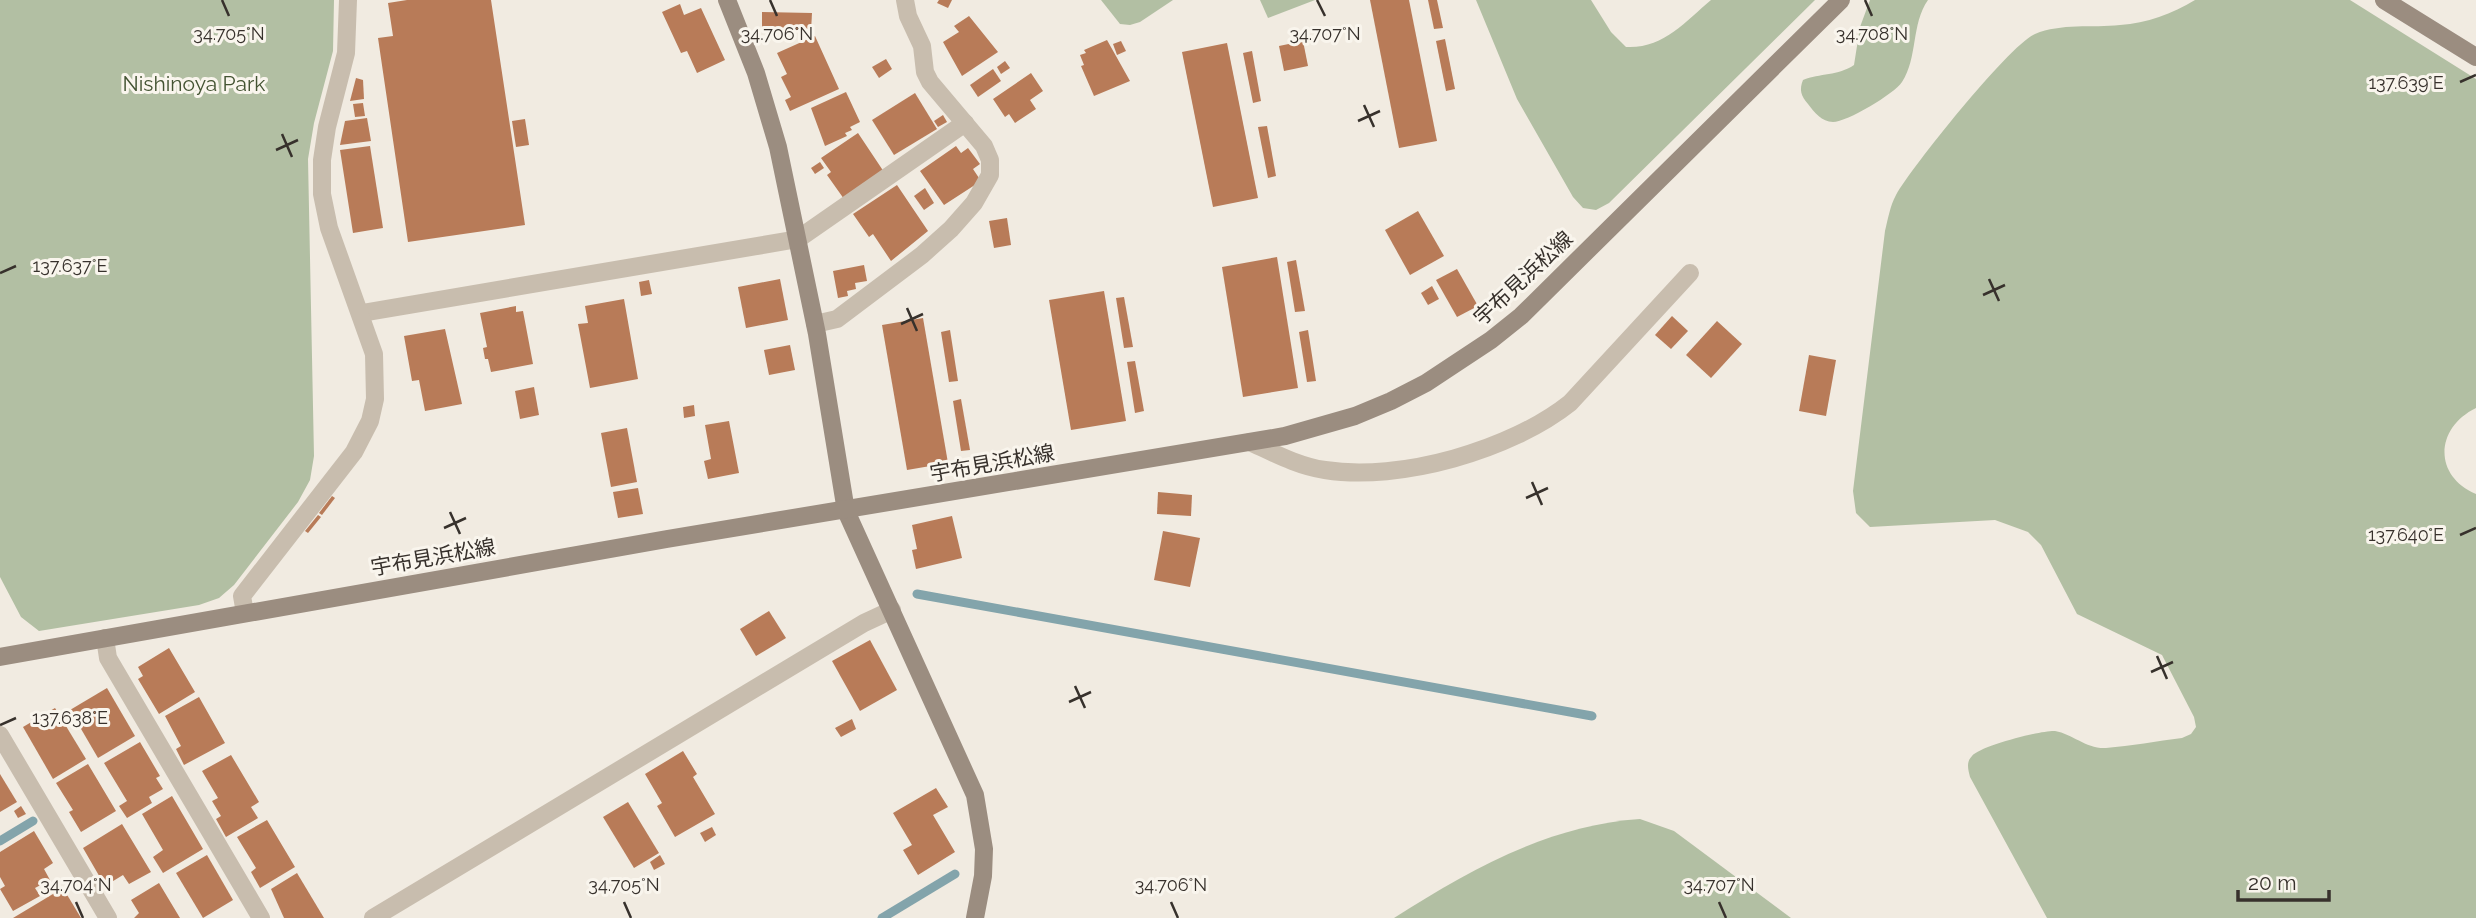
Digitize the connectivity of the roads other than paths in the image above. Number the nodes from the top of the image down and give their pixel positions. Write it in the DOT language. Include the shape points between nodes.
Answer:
graph roads {
  1 [pos="348,0"];
  2 [pos="727,0"];
  3 [pos="905,0"];
  4 [pos="1841,0"];
  5 [pos="2384,0"];
  6 [pos="2476,57"];
  7 [pos="965,123"];
  8 [pos="799,239"];
  9 [pos="1690,273"];
  10 [pos="362,313"];
  11 [pos="815,324"];
  12 [pos="1250,442"];
  13 [pos="846,511"];
  14 [pos="892,610"];
  15 [pos="245,614"];
  16 [pos="105,638"];
  17 [pos="0,657"];
  18 [pos="0,736"];
  19 [pos="108,918"];
  20 [pos="261,918"];
  21 [pos="373,918"];
  22 [pos="975,918"];
  1 -- 10 [label="street" via="346,53 327,127 322,194 329,228"];
  2 -- 8 [label="main road" via="768,110"];
  3 -- 7 [label="street" via="922,46 925,72"];
  4 -- 12 [label="main road, 宇布見浜松線" via="1491,340 1391,401 1321,427"];
  5 -- 6 [label="main road"];
  7 -- 8 [label="street"];
  7 -- 11 [label="street" via="984,146 990,162 990,175 974,203 922,255 837,319"];
  8 -- 10 [label="street"];
  8 -- 11 [label="main road"];
  9 -- 12 [label="street" via="1570,402 1508,441 1400,469 1362,473 1298,464"];
  10 -- 15 [label="street" via="376,376 370,421 354,452 242,596"];
  11 -- 13 [label="main road"];
  12 -- 13 [label="main road, 宇布見浜松線"];
  13 -- 14 [label="main road"];
  13 -- 15 [label="main road, 宇布見浜松線"];
  14 -- 21 [label="street"];
  14 -- 22 [label="main road" via="975,796 984,849"];
  15 -- 16 [label="main road, 宇布見浜松線"];
  16 -- 17 [label="main road, 宇布見浜松線"];
  16 -- 20 [label="street" via="108,658"];
  18 -- 19 [label="street"];
}
